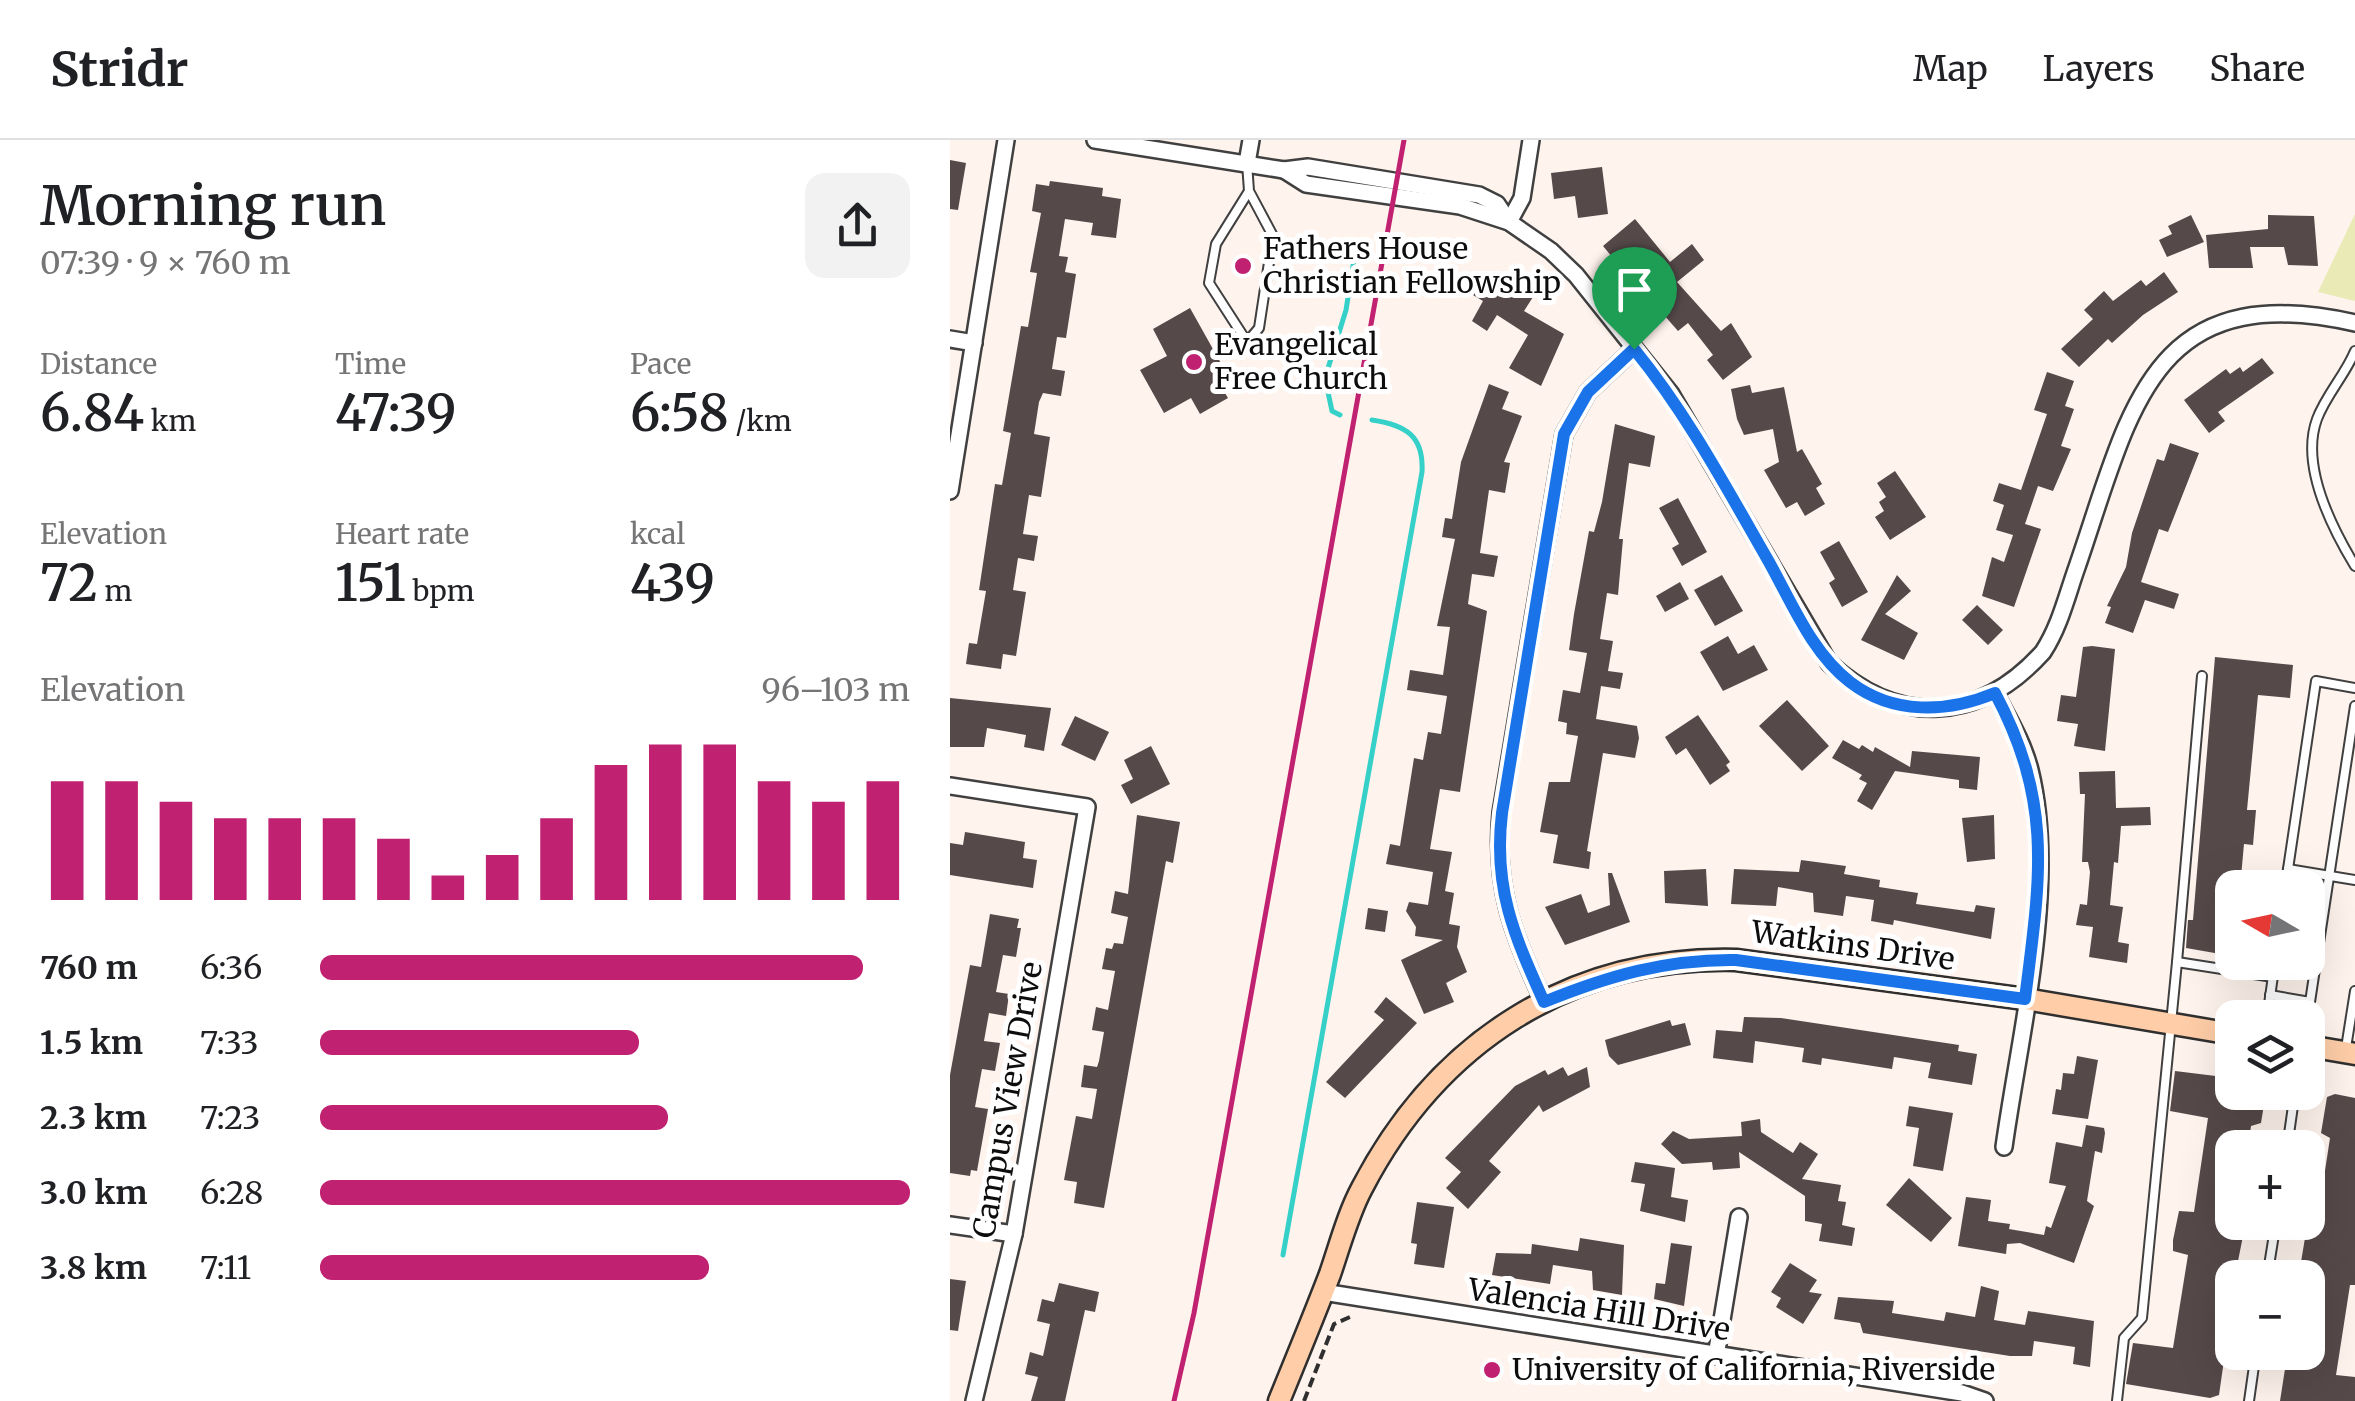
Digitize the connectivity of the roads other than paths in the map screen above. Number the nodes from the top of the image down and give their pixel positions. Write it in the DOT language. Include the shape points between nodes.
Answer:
graph roads {
  1 [pos="1006,140"];
  2 [pos="1095,140"];
  3 [pos="1251,140"];
  4 [pos="1531,140"];
  5 [pos="1247,163"];
  6 [pos="1249,191"];
  7 [pos="1510,222"];
  8 [pos="2355,323"];
  9 [pos="950,339"];
  10 [pos="974,342"];
  11 [pos="1634,349"];
  12 [pos="2355,351"];
  13 [pos="950,491"];
  14 [pos="2355,566"];
  15 [pos="2202,676"];
  16 [pos="2355,688"];
  17 [pos="1995,693"];
  18 [pos="2355,706"];
  19 [pos="950,786"];
  20 [pos="2288,869"];
  21 [pos="2329,876"];
  22 [pos="2355,880"];
  23 [pos="2177,962"];
  24 [pos="2215,968"];
  25 [pos="2272,980"];
  26 [pos="2355,991"];
  27 [pos="2270,995"];
  28 [pos="2025,999"];
  29 [pos="2269,1000"];
  30 [pos="1544,1002"];
  31 [pos="2169,1023"];
  32 [pos="2215,1031"];
  33 [pos="2325,1049"];
  34 [pos="2350,1053"];
  35 [pos="2004,1147"];
  36 [pos="1739,1217"];
  37 [pos="950,1225"];
  38 [pos="1014,1234"];
  39 [pos="1323,1292"];
  40 [pos="1716,1356"];
  41 [pos="2253,1370"];
  42 [pos="974,1401"];
  43 [pos="1279,1401"];
  44 [pos="1985,1401"];
  45 [pos="2117,1401"];
  46 [pos="2249,1401"];
  1 -- 10 [label="street"];
  2 -- 5 [label="street"];
  3 -- 5 [label="street"];
  4 -- 7 [label="street" via="1522,198"];
  5 -- 6 [label="lane"];
  5 -- 7 [label="street" via="1284,170 1308,166 1478,195 1497,204"];
  6 -- 6 [label="lane" via="1216,244 1208,283 1247,342 1260,328 1274,236"];
  7 -- 11 [label="street" via="1576,274"];
  8 -- 17 [label="street" via="2300,312 2251,312 2228,318 2180,348 2127,424 2052,638 2024,673"];
  9 -- 10 [label="street"];
  10 -- 13 [label="street"];
  11 -- 17 [label="street" via="1686,417 1829,662 1868,694 1905,706 1946,708"];
  11 -- 30 [label="street" via="1588,392 1564,434 1502,813 1498,875 1509,922"];
  12 -- 14 [label="lane" via="2314,435 2323,498"];
  15 -- 23 [label="lane"];
  16 -- 20 [label="lane" via="2316,682"];
  17 -- 28 [label="street" via="2020,740 2035,797 2036,895"];
  18 -- 21 [label="lane"];
  19 -- 38 [label="street, Campus View Drive" via="1087,807"];
  20 -- 21 [label="lane"];
  21 -- 22 [label="lane"];
  21 -- 27 [label="lane" via="2310,1002"];
  23 -- 24 [label="lane"];
  23 -- 31 [label="lane"];
  25 -- 27 [label="lane"];
  26 -- 34 [label="lane"];
  27 -- 29 [label="lane"];
  28 -- 30 [label="main road, Watkins Drive" via="1690,959 1637,968"];
  28 -- 31 [label="main road, Watkins Drive"];
  28 -- 35 [label="street"];
  30 -- 39 [label="main road, Watkins Drive" via="1470,1048 1406,1116 1360,1192"];
  31 -- 32 [label="main road, Watkins Drive"];
  31 -- 45 [label="lane" via="2142,1318 2124,1338"];
  33 -- 34 [label="main road"];
  36 -- 40 [label="street"];
  37 -- 38 [label="street"];
  38 -- 42 [label="street, Campus View Drive"];
  39 -- 40 [label="street, Valencia Hill Drive"];
  39 -- 43 [label="main road, Watkins Drive"];
  40 -- 44 [label="street, Valencia Hill Drive"];
  41 -- 46 [label="lane"];
}
